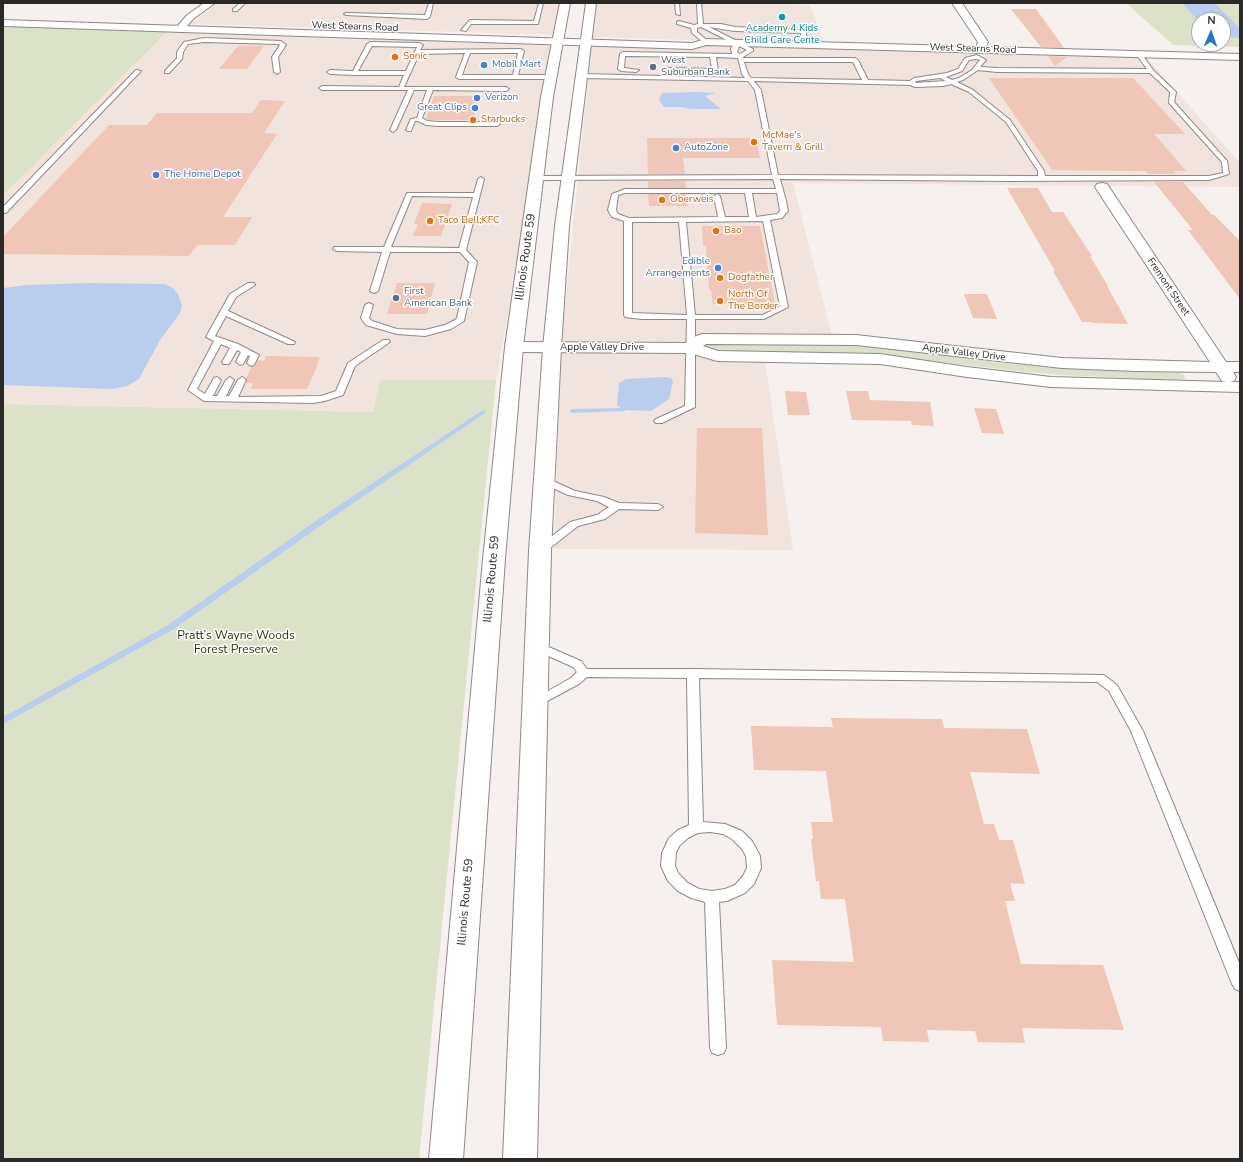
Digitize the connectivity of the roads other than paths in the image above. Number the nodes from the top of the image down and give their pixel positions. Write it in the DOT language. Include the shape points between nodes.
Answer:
graph roads {
  1 [pos="210,3"];
  2 [pos="243,3"];
  3 [pos="431,3"];
  4 [pos="540,3"];
  5 [pos="565,3"];
  6 [pos="591,3"];
  7 [pos="677,3"];
  8 [pos="699,3"];
  9 [pos="957,3"];
  10 [pos="235,10"];
  11 [pos="346,14"];
  12 [pos="678,14"];
  13 [pos="3,17"];
  14 [pos="3,23"];
  15 [pos="678,24"];
  16 [pos="701,25"];
  17 [pos="183,26"];
  18 [pos="694,27"];
  19 [pos="464,30"];
  20 [pos="558,37"];
  21 [pos="586,38"];
  22 [pos="499,40"];
  23 [pos="706,42"];
  24 [pos="738,43"];
  25 [pos="804,45"];
  26 [pos="495,51"];
  27 [pos="417,52"];
  28 [pos="468,52"];
  29 [pos="978,53"];
  30 [pos="1140,54"];
  31 [pos="685,55"];
  32 [pos="713,56"];
  33 [pos="1240,57"];
  34 [pos="741,58"];
  35 [pos="976,68"];
  36 [pos="641,70"];
  37 [pos="669,70"];
  38 [pos="684,70"];
  39 [pos="715,71"];
  40 [pos="1151,71"];
  41 [pos="138,72"];
  42 [pos="167,72"];
  43 [pos="277,72"];
  44 [pos="330,72"];
  45 [pos="354,73"];
  46 [pos="407,73"];
  47 [pos="582,76"];
  48 [pos="940,76"];
  49 [pos="515,77"];
  50 [pos="551,77"];
  51 [pos="716,78"];
  52 [pos="749,79"];
  53 [pos="866,82"];
  54 [pos="952,82"];
  55 [pos="911,83"];
  56 [pos="322,88"];
  57 [pos="401,88"];
  58 [pos="412,88"];
  59 [pos="431,88"];
  60 [pos="506,89"];
  61 [pos="419,119"];
  62 [pos="497,124"];
  63 [pos="393,130"];
  64 [pos="409,130"];
  65 [pos="775,177"];
  66 [pos="537,178"];
  67 [pos="569,178"];
  68 [pos="1042,178"];
  69 [pos="482,179"];
  70 [pos="1102,187"];
  71 [pos="748,191"];
  72 [pos="780,191"];
  73 [pos="477,195"];
  74 [pos="717,196"];
  75 [pos="3,211"];
  76 [pos="722,219"];
  77 [pos="753,219"];
  78 [pos="766,219"];
  79 [pos="628,220"];
  80 [pos="682,220"];
  81 [pos="337,249"];
  82 [pos="388,250"];
  83 [pos="462,250"];
  84 [pos="251,285"];
  85 [pos="374,291"];
  86 [pos="369,305"];
  87 [pos="224,312"];
  88 [pos="691,317"];
  89 [pos="219,340"];
  90 [pos="291,342"];
  91 [pos="386,342"];
  92 [pos="235,346"];
  93 [pos="514,347"];
  94 [pos="552,348"];
  95 [pos="691,348"];
  96 [pos="246,351"];
  97 [pos="226,362"];
  98 [pos="240,362"];
  99 [pos="251,363"];
  100 [pos="1222,367"];
  101 [pos="1240,367"];
  102 [pos="217,380"];
  103 [pos="230,380"];
  104 [pos="242,380"];
  105 [pos="1237,386"];
  106 [pos="207,399"];
  107 [pos="220,399"];
  108 [pos="232,399"];
  109 [pos="659,421"];
  110 [pos="544,480"];
  111 [pos="617,506"];
  112 [pos="658,507"];
  113 [pos="540,550"];
  114 [pos="537,646"];
  115 [pos="584,673"];
  116 [pos="693,673"];
  117 [pos="536,703"];
  118 [pos="696,828"];
  119 [pos="712,897"];
  120 [pos="1240,984"];
  121 [pos="718,1048"];
  122 [pos="446,1159"];
  123 [pos="520,1159"];
  1 -- 17 [label="street"];
  2 -- 10 [label="lane"];
  3 -- 11 [label="lane" via="426,17"];
  4 -- 19 [label="lane" via="536,22 470,22"];
  5 -- 20 [label="main road, Illinois Route 59"];
  6 -- 21 [label="main road"];
  7 -- 12 [label="lane"];
  8 -- 16 [label="lane"];
  9 -- 29 [label="street" via="983,42"];
  13 -- 17 [label="main road, West Stearns Road"];
  14 -- 17 [label="main road, West Stearns Road"];
  15 -- 18 [label="lane"];
  16 -- 18 [label="lane"];
  16 -- 24 [label="lane"];
  16 -- 25 [label="lane" via="803,32"];
  17 -- 19 [label="main road, West Stearns Road"];
  17 -- 22 [label="main road, West Stearns Road"];
  18 -- 23 [label="lane" via="694,32"];
  19 -- 20 [label="main road, West Stearns Road"];
  20 -- 21 [label="main road, West Stearns Road"];
  20 -- 22 [label="main road, West Stearns Road"];
  20 -- 50 [label="main road, Illinois Route 59"];
  21 -- 23 [label="main road, West Stearns Road" via="692,46"];
  21 -- 47 [label="main road"];
  22 -- 26 [label="lane"];
  23 -- 24 [label="main road, West Stearns Road"];
  24 -- 25 [label="main road, West Stearns Road"];
  24 -- 34 [label="lane" via="734,53"];
  24 -- 34 [label="lane" via="751,50"];
  25 -- 29 [label="main road, West Stearns Road"];
  26 -- 28 [label="lane"];
  26 -- 49 [label="lane" via="521,51"];
  27 -- 28 [label="lane"];
  27 -- 45 [label="lane" via="420,45 370,44"];
  27 -- 46 [label="lane"];
  28 -- 49 [label="lane" via="459,77"];
  29 -- 30 [label="main road, West Stearns Road"];
  29 -- 35 [label="lane" via="983,60"];
  29 -- 48 [label="lane" via="967,59 960,70"];
  30 -- 33 [label="main road, West Stearns Road"];
  30 -- 40 [label="lane"];
  31 -- 32 [label="lane"];
  31 -- 36 [label="lane" via="622,54 621,69"];
  31 -- 38 [label="lane"];
  32 -- 34 [label="lane"];
  32 -- 39 [label="lane"];
  34 -- 52 [label="lane"];
  34 -- 53 [label="lane" via="855,60"];
  35 -- 40 [label="lane"];
  35 -- 54 [label="lane" via="969,75"];
  37 -- 38 [label="lane"];
  38 -- 39 [label="lane"];
  39 -- 51 [label="lane"];
  40 -- 68 [label="lane" via="1173,92 1171,102 1225,162 1226,174 1209,178"];
  41 -- 75 [label="lane"];
  42 -- 43 [label="lane" via="180,58 180,52 186,43 204,40 279,42 283,45 275,57"];
  44 -- 45 [label="lane"];
  45 -- 46 [label="lane"];
  46 -- 57 [label="lane"];
  47 -- 51 [label="lane"];
  47 -- 67 [label="main road"];
  48 -- 54 [label="lane"];
  48 -- 55 [label="lane" via="914,80"];
  49 -- 50 [label="lane"];
  50 -- 66 [label="main road, Illinois Route 59"];
  51 -- 52 [label="lane"];
  52 -- 53 [label="lane"];
  52 -- 65 [label="lane" via="758,90"];
  53 -- 55 [label="lane"];
  54 -- 55 [label="lane" via="915,85"];
  54 -- 68 [label="lane" via="970,91 1008,121 1042,171"];
  56 -- 57 [label="lane"];
  57 -- 58 [label="lane"];
  58 -- 59 [label="lane"];
  58 -- 63 [label="lane"];
  59 -- 60 [label="lane"];
  59 -- 61 [label="lane"];
  61 -- 62 [label="lane" via="431,124"];
  61 -- 64 [label="lane" via="413,120"];
  65 -- 67 [label="lane"];
  65 -- 68 [label="lane" via="1011,180"];
  65 -- 72 [label="lane"];
  66 -- 67 [label="lane"];
  66 -- 93 [label="main road, Illinois Route 59"];
  67 -- 94 [label="main road" via="562,226"];
  69 -- 73 [label="lane"];
  70 -- 100 [label="street, Fremont Street"];
  71 -- 72 [label="lane"];
  71 -- 77 [label="lane"];
  71 -- 79 [label="lane" via="625,191 615,194 612,210 615,215"];
  72 -- 78 [label="lane" via="784,211 779,216"];
  73 -- 82 [label="lane" via="409,194"];
  73 -- 83 [label="lane"];
  74 -- 76 [label="lane"];
  76 -- 77 [label="lane"];
  76 -- 80 [label="lane"];
  77 -- 78 [label="lane"];
  78 -- 88 [label="lane" via="784,307 764,317"];
  79 -- 80 [label="lane"];
  79 -- 88 [label="lane" via="628,315"];
  80 -- 88 [label="lane"];
  81 -- 82 [label="lane"];
  82 -- 83 [label="lane"];
  82 -- 85 [label="lane"];
  83 -- 86 [label="lane" via="473,262 461,319 458,322 441,330 425,333 397,331 366,320"];
  84 -- 87 [label="lane" via="233,296"];
  87 -- 89 [label="lane" via="210,337"];
  87 -- 90 [label="lane"];
  88 -- 95 [label="lane"];
  89 -- 92 [label="lane"];
  89 -- 106 [label="lane" via="192,390"];
  91 -- 108 [label="lane" via="351,365 340,393 313,400"];
  92 -- 96 [label="lane"];
  92 -- 97 [label="lane"];
  93 -- 94 [label="street, Apple Valley Drive"];
  93 -- 122 [label="main road, Illinois Route 59" via="494,559"];
  94 -- 95 [label="street, Apple Valley Drive"];
  94 -- 110 [label="main road"];
  95 -- 100 [label="street, Apple Valley Drive" via="702,339 856,340 1062,363"];
  95 -- 105 [label="street, Apple Valley Drive" via="716,356 880,359 1051,382"];
  95 -- 109 [label="lane" via="690,407"];
  96 -- 98 [label="lane"];
  96 -- 99 [label="lane" via="255,355"];
  100 -- 101 [label="street, Apple Valley Drive"];
  100 -- 105 [label="street, Fremont Street"];
  102 -- 106 [label="lane"];
  103 -- 107 [label="lane"];
  104 -- 108 [label="lane"];
  106 -- 107 [label="lane"];
  107 -- 108 [label="lane"];
  110 -- 111 [label="lane" via="572,493 600,499"];
  110 -- 113 [label="main road"];
  111 -- 112 [label="lane"];
  111 -- 113 [label="lane" via="601,517 574,524"];
  113 -- 114 [label="main road"];
  114 -- 115 [label="lane" via="577,664"];
  114 -- 117 [label="main road"];
  115 -- 116 [label="lane"];
  115 -- 117 [label="lane" via="575,681"];
  116 -- 118 [label="lane"];
  116 -- 120 [label="lane" via="1100,678 1113,688 1137,731"];
  117 -- 123 [label="main road"];
  118 -- 119 [label="lane" via="674,842 668,853 668,866 673,878 683,887 696,894"];
  118 -- 119 [label="lane" via="717,828 737,835 753,856 754,868 749,880 740,889"];
  119 -- 121 [label="lane"];
}
